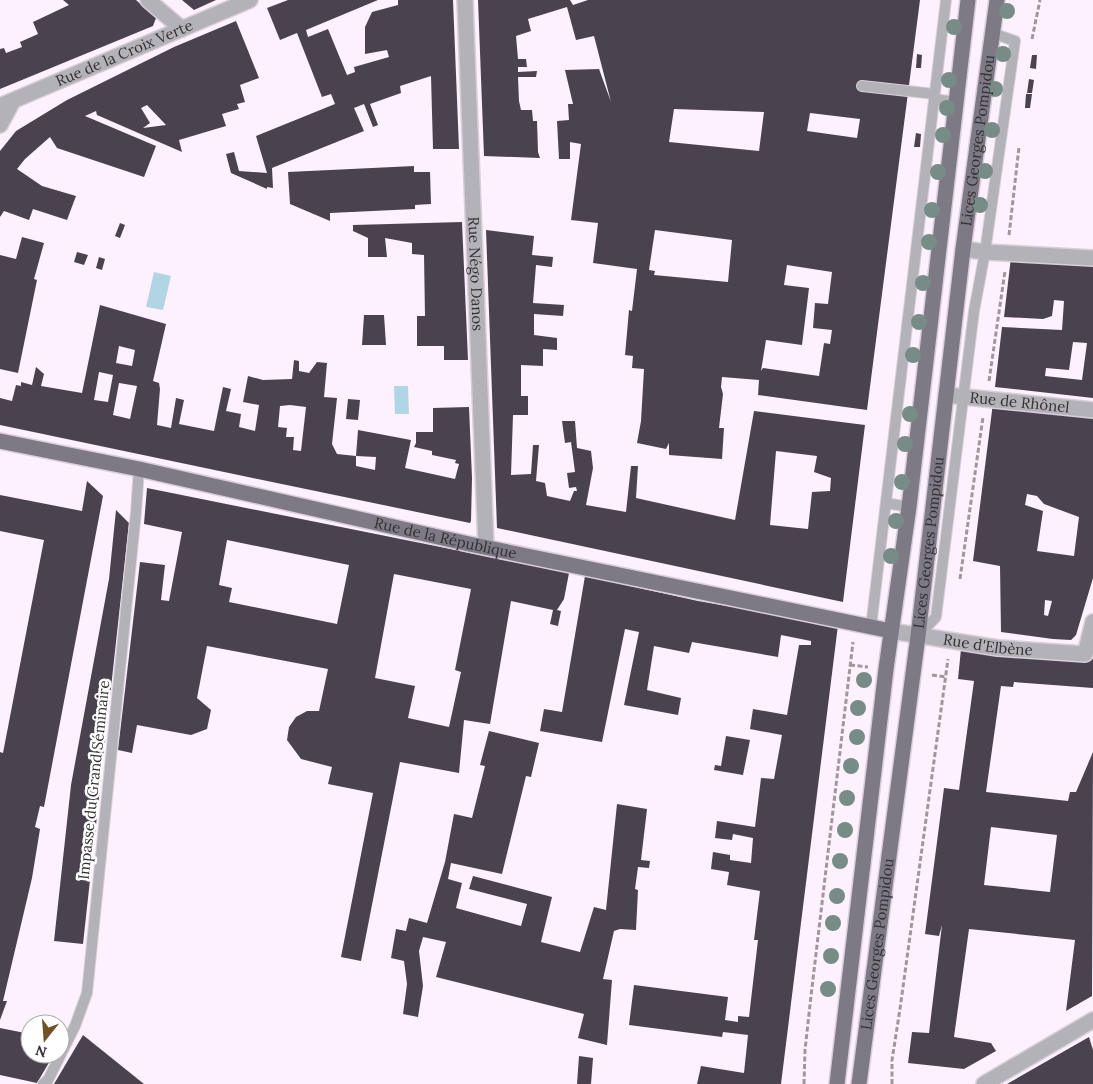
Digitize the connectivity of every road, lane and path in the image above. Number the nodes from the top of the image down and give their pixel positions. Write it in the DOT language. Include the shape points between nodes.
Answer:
graph roads {
  1 [pos="148,0"];
  2 [pos="250,0"];
  3 [pos="465,0"];
  4 [pos="946,0"];
  5 [pos="968,0"];
  6 [pos="997,0"];
  7 [pos="1040,0"];
  8 [pos="182,29"];
  9 [pos="992,33"];
  10 [pos="1031,43"];
  11 [pos="862,86"];
  12 [pos="934,97"];
  13 [pos="956,102"];
  14 [pos="6,104"];
  15 [pos="0,124"];
  16 [pos="1020,139"];
  17 [pos="963,249"];
  18 [pos="985,252"];
  19 [pos="1007,253"];
  20 [pos="1093,258"];
  21 [pos="946,395"];
  22 [pos="964,396"];
  23 [pos="986,399"];
  24 [pos="1093,410"];
  25 [pos="0,440"];
  26 [pos="139,469"];
  27 [pos="886,503"];
  28 [pos="909,506"];
  29 [pos="486,547"];
  30 [pos="959,583"];
  31 [pos="1093,622"];
  32 [pos="855,624"];
  33 [pos="871,627"];
  34 [pos="891,632"];
  35 [pos="918,636"];
  36 [pos="951,641"];
  37 [pos="1093,1020"];
  38 [pos="43,1084"];
  39 [pos="804,1084"];
  40 [pos="837,1084"];
  41 [pos="859,1084"];
  42 [pos="892,1084"];
  43 [pos="984,1084"];
  1 -- 8 [label="street"];
  2 -- 8 [label="street, Rue de la Croix Verte"];
  3 -- 29 [label="street, Rue Négo Danos"];
  4 -- 12 [label="lane"];
  5 -- 13 [label="main road, Lices Georges Pompidou"];
  6 -- 9 [label="main road, Lices Georges Pompidou"];
  7 -- 10 [label="path"];
  8 -- 14 [label="street, Rue de la Croix Verte"];
  9 -- 17 [label="main road, Lices Georges Pompidou"];
  9 -- 18 [label="lane" via="1014,41"];
  11 -- 12 [label="lane"];
  12 -- 13 [label="lane"];
  12 -- 27 [label="lane"];
  13 -- 28 [label="main road, Lices Georges Pompidou"];
  14 -- 15 [label="street"];
  16 -- 19 [label="path"];
  17 -- 18 [label="street"];
  17 -- 21 [label="main road, Lices Georges Pompidou"];
  18 -- 19 [label="street"];
  18 -- 22 [label="lane"];
  19 -- 20 [label="street"];
  19 -- 23 [label="path"];
  21 -- 22 [label="street, Rue de Rhônel"];
  21 -- 35 [label="main road, Lices Georges Pompidou"];
  22 -- 23 [label="street, Rue de Rhônel"];
  22 -- 35 [label="lane" via="936,617"];
  23 -- 24 [label="street, Rue de Rhônel"];
  23 -- 30 [label="path"];
  25 -- 26 [label="main road, Rue de la République"];
  26 -- 29 [label="main road, Rue de la République"];
  26 -- 38 [label="lane, Impasse du Grand Séminaire" via="88,993 75,1026"];
  27 -- 28 [label="lane"];
  27 -- 33 [label="lane"];
  28 -- 34 [label="main road, Lices Georges Pompidou"];
  29 -- 32 [label="main road, Rue de la République"];
  31 -- 36 [label="street, Rue d'Elbène" via="1085,654"];
  32 -- 33 [label="main road, Rue de la République"];
  32 -- 39 [label="path" via="805,1050"];
  33 -- 34 [label="main road, Rue de la République"];
  34 -- 35 [label="street, Rue d'Elbène"];
  34 -- 40 [label="main road, Lices Georges Pompidou"];
  35 -- 36 [label="street, Rue d'Elbène"];
  35 -- 41 [label="main road, Lices Georges Pompidou"];
  36 -- 42 [label="path" via="892,1060"];
  37 -- 43 [label="street"];
}
